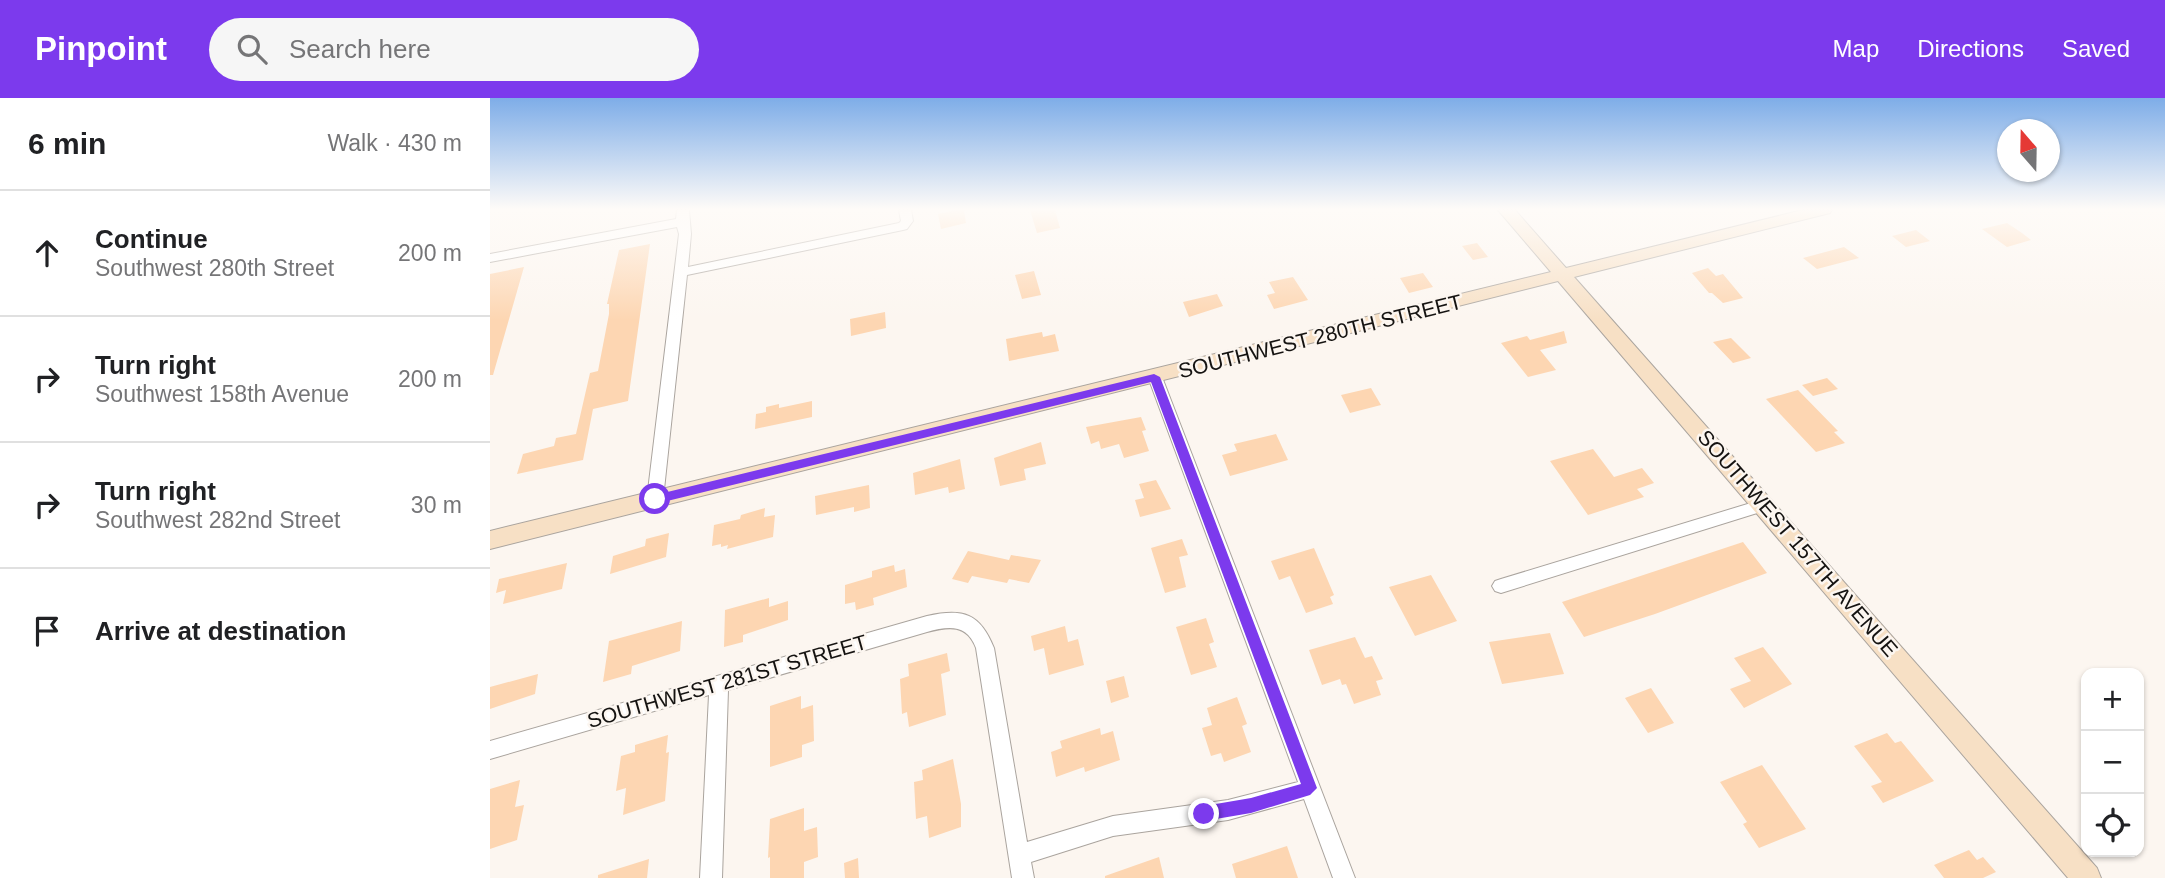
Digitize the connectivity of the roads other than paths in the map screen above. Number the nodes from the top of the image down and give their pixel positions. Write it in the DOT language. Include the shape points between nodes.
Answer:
graph roads {
  1 [pos="543,246"];
  2 [pos="683,246"];
  3 [pos="806,246"];
  4 [pos="1538,246"];
  5 [pos="1678,246"];
  6 [pos="490,258"];
  7 [pos="680,272"];
  8 [pos="1564,275"];
  9 [pos="1154,377"];
  10 [pos="655,499"];
  11 [pos="1764,505"];
  12 [pos="490,540"];
  13 [pos="1502,586"];
  14 [pos="719,684"];
  15 [pos="490,750"];
  16 [pos="1310,788"];
  17 [pos="1019,855"];
  18 [pos="711,878"];
  19 [pos="1023,878"];
  20 [pos="1344,878"];
  21 [pos="2087,878"];
  1 -- 6 [label="street"];
  2 -- 7 [label="street"];
  3 -- 7 [label="street"];
  4 -- 8 [label="street, SOUTHWEST 157TH AVENUE"];
  5 -- 8 [label="street, SOUTHWEST 280TH STREET"];
  7 -- 10 [label="street"];
  8 -- 9 [label="street, SOUTHWEST 280TH STREET"];
  8 -- 11 [label="street, SOUTHWEST 157TH AVENUE"];
  9 -- 10 [label="street, SOUTHWEST 280TH STREET"];
  9 -- 16 [label="street"];
  10 -- 12 [label="street, SOUTHWEST 280TH STREET"];
  11 -- 13 [label="street"];
  11 -- 21 [label="street, SOUTHWEST 157TH AVENUE"];
  14 -- 15 [label="street, SOUTHWEST 281ST STREET"];
  14 -- 17 [label="street, SOUTHWEST 281ST STREET" via="928,624 965,621 977,629 985,648"];
  14 -- 18 [label="street"];
  16 -- 17 [label="street" via="1251,806 1114,826"];
  16 -- 20 [label="street"];
  17 -- 19 [label="street"];
}
